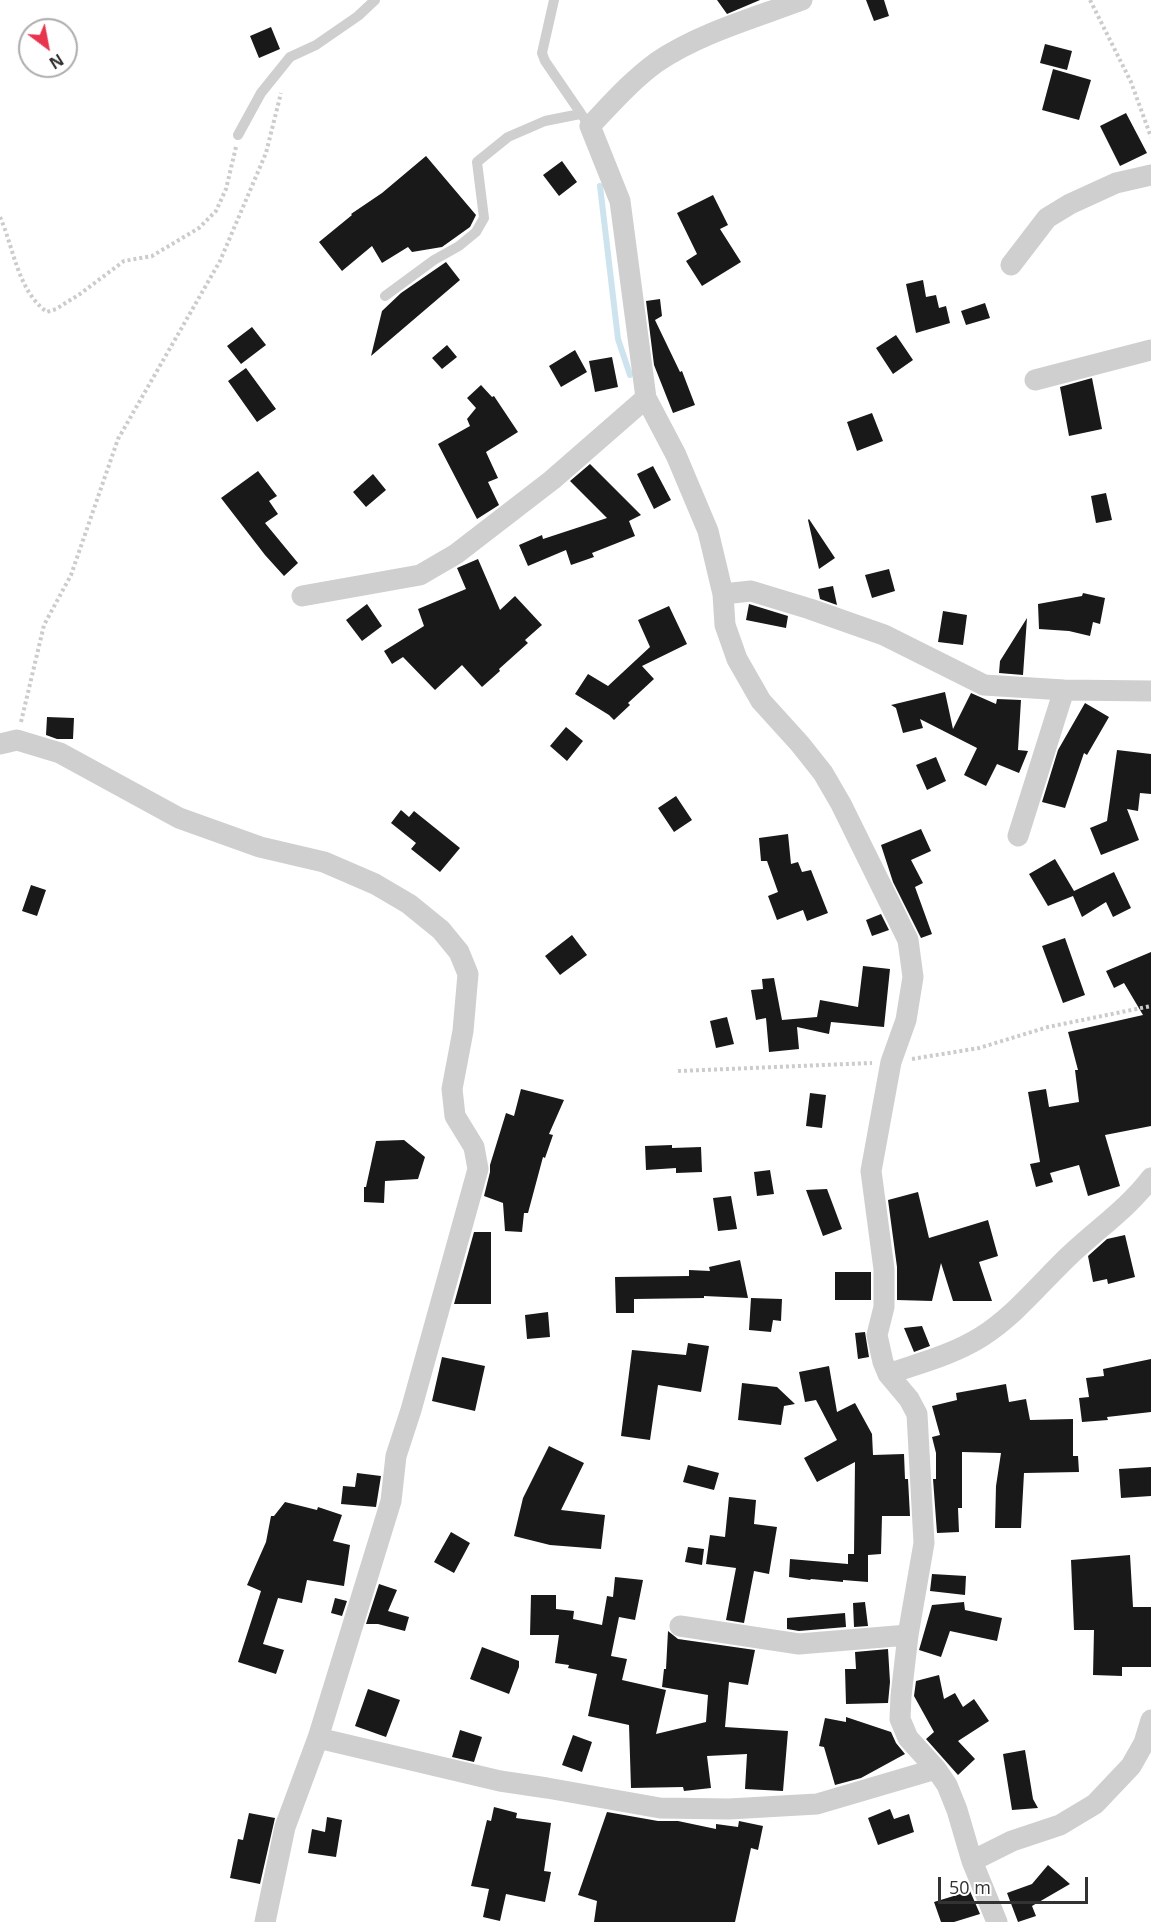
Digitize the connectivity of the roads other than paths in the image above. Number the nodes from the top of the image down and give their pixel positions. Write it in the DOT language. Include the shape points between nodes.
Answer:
graph roads {
  1 [pos="375,0"];
  2 [pos="554,0"];
  3 [pos="802,0"];
  4 [pos="585,120"];
  5 [pos="238,135"];
  6 [pos="1151,174"];
  7 [pos="1011,265"];
  8 [pos="385,296"];
  9 [pos="1151,350"];
  10 [pos="1035,380"];
  11 [pos="646,398"];
  12 [pos="723,594"];
  13 [pos="302,596"];
  14 [pos="1064,690"];
  15 [pos="1151,691"];
  16 [pos="8,742"];
  17 [pos="1018,836"];
  18 [pos="1151,1178"];
  19 [pos="888,1374"];
  20 [pos="680,1626"];
  21 [pos="908,1635"];
  22 [pos="1151,1720"];
  23 [pos="318,1738"];
  24 [pos="936,1769"];
  25 [pos="972,1861"];
  26 [pos="265,1922"];
  27 [pos="997,1922"];
  1 -- 5 [label="lane" via="316,45 290,57 261,93"];
  2 -- 4 [label="lane" via="542,53"];
  3 -- 4 [label="street" via="696,40 658,62"];
  4 -- 8 [label="lane" via="545,121 508,137 477,162 484,218 476,232"];
  4 -- 11 [label="street" via="620,201"];
  6 -- 7 [label="street" via="1116,183 1047,218"];
  9 -- 10 [label="street"];
  11 -- 12 [label="street" via="676,455 708,531"];
  11 -- 13 [label="street" via="552,480 456,554 420,575"];
  12 -- 14 [label="street" via="751,591 810,609 884,635 984,685"];
  12 -- 19 [label="street" via="725,625 737,659 761,701 801,744 842,804 908,940 913,976 906,1020 891,1062 871,1171 885,1269 884,1307 876,1335"];
  14 -- 15 [label="street"];
  14 -- 17 [label="street"];
  16 -- 23 [label="street" via="60,753 179,818 260,847 324,862 375,884 409,904 441,930 459,952 468,974 452,1089 455,1116 474,1147 478,1169 396,1456 390,1501"];
  18 -- 19 [label="street" via="1138,1195 982,1336 946,1355"];
  19 -- 21 [label="street" via="917,1414 924,1542"];
  20 -- 21 [label="street" via="799,1644"];
  21 -- 24 [label="street" via="900,1719 908,1738"];
  22 -- 25 [label="street" via="1131,1766 1095,1804 1059,1825 1012,1841"];
  23 -- 24 [label="street" via="500,1781 660,1808 817,1804"];
  23 -- 26 [label="street" via="285,1827"];
  24 -- 25 [label="street" via="957,1810"];
  25 -- 27 [label="street"];
}
